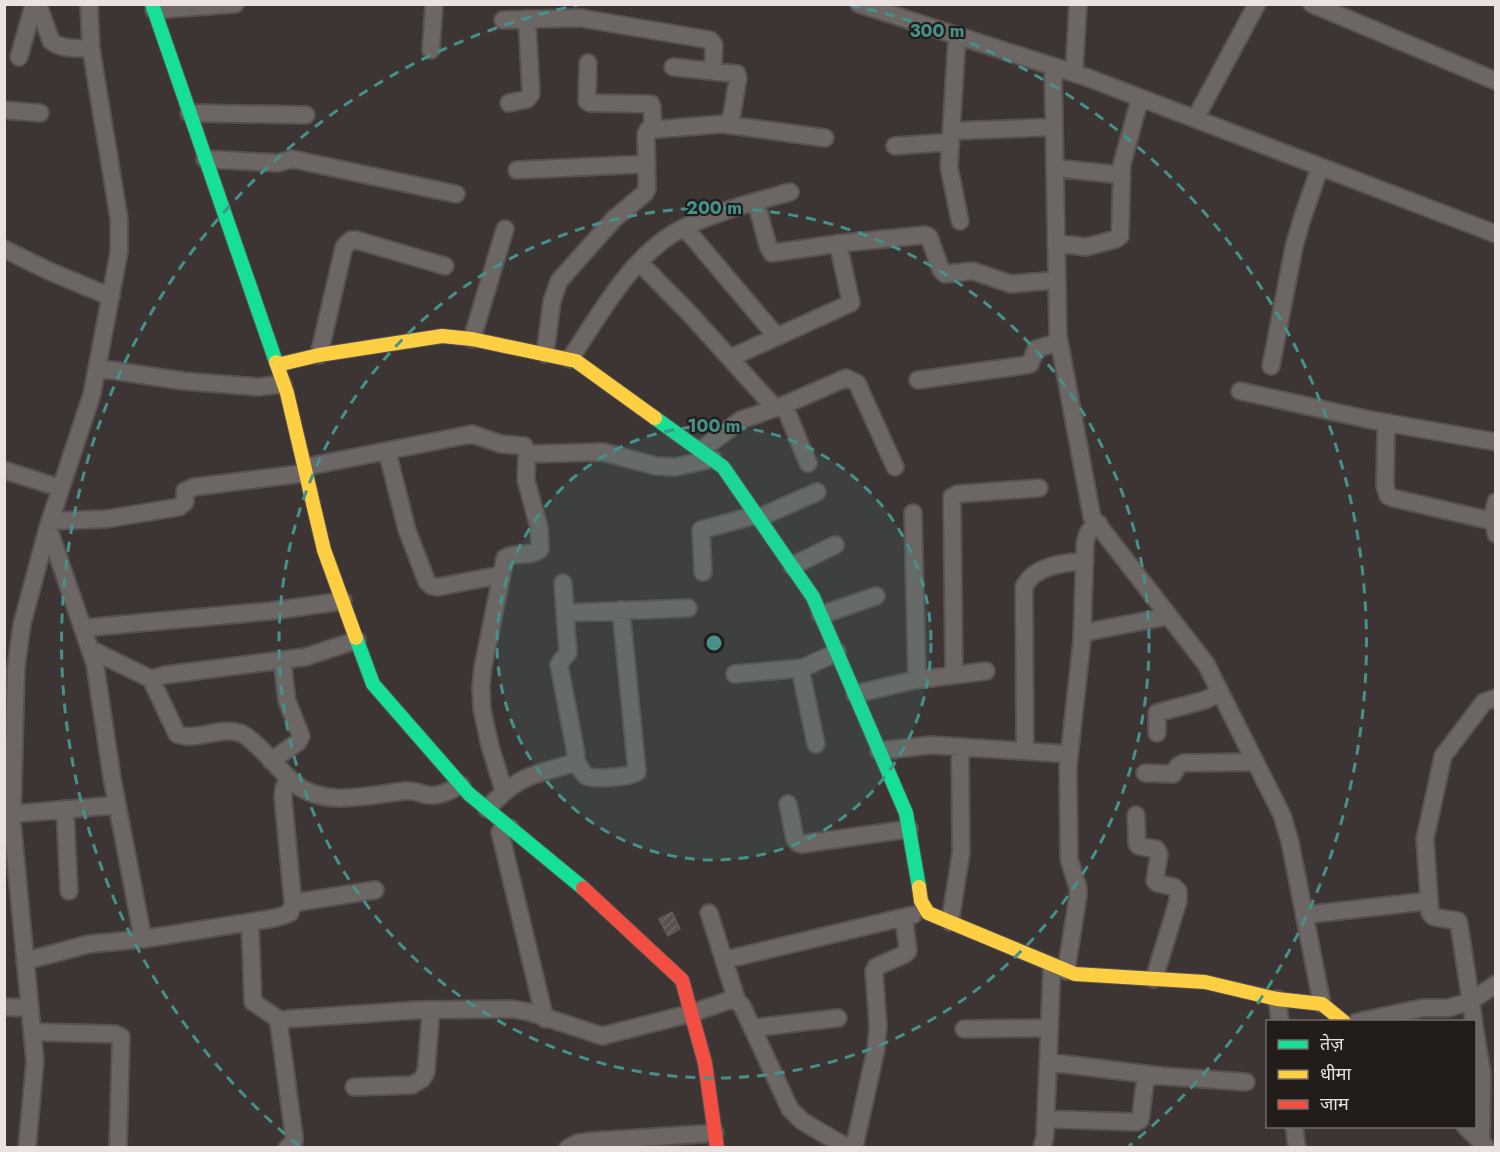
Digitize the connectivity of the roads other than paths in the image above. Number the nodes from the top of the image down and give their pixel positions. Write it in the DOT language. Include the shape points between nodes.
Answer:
graph roads {
  1 [pos="36,4"];
  2 [pos="89,4"];
  3 [pos="235,4"];
  4 [pos="434,4"];
  5 [pos="859,4"];
  6 [pos="1078,4"];
  7 [pos="1257,4"];
  8 [pos="1312,4"];
  9 [pos="153,7"];
  10 [pos="503,20"];
  11 [pos="528,20"];
  12 [pos="957,36"];
  13 [pos="91,48"];
  14 [pos="431,50"];
  15 [pos="19,57"];
  16 [pos="588,63"];
  17 [pos="673,67"];
  18 [pos="1053,67"];
  19 [pos="713,70"];
  20 [pos="1074,73"];
  21 [pos="1496,81"];
  22 [pos="1140,98"];
  23 [pos="509,103"];
  24 [pos="4,110"];
  25 [pos="189,112"];
  26 [pos="40,113"];
  27 [pos="306,115"];
  28 [pos="1195,119"];
  29 [pos="730,125"];
  30 [pos="1054,127"];
  31 [pos="653,128"];
  32 [pos="951,136"];
  33 [pos="825,138"];
  34 [pos="895,146"];
  35 [pos="206,159"];
  36 [pos="647,164"];
  37 [pos="1320,167"];
  38 [pos="1055,168"];
  39 [pos="517,170"];
  40 [pos="1121,175"];
  41 [pos="790,192"];
  42 [pos="456,194"];
  43 [pos="756,202"];
  44 [pos="960,221"];
  45 [pos="685,228"];
  46 [pos="505,229"];
  47 [pos="1496,234"];
  48 [pos="838,243"];
  49 [pos="1056,243"];
  50 [pos="4,249"];
  51 [pos="639,262"];
  52 [pos="445,266"];
  53 [pos="1057,280"];
  54 [pos="111,297"];
  55 [pos="777,336"];
  56 [pos="471,339"];
  57 [pos="1059,342"];
  58 [pos="545,354"];
  59 [pos="319,355"];
  60 [pos="730,358"];
  61 [pos="570,359"];
  62 [pos="277,365"];
  63 [pos="1271,366"];
  64 [pos="97,368"];
  65 [pos="918,381"];
  66 [pos="284,384"];
  67 [pos="1240,391"];
  68 [pos="780,407"];
  69 [pos="1389,423"];
  70 [pos="1496,442"];
  71 [pos="387,450"];
  72 [pos="527,454"];
  73 [pos="707,455"];
  74 [pos="808,463"];
  75 [pos="895,467"];
  76 [pos="4,470"];
  77 [pos="305,470"];
  78 [pos="60,488"];
  79 [pos="1039,488"];
  80 [pos="817,492"];
  81 [pos="1496,502"];
  82 [pos="913,513"];
  83 [pos="757,516"];
  84 [pos="49,524"];
  85 [pos="1099,524"];
  86 [pos="1494,527"];
  87 [pos="835,545"];
  88 [pos="1085,561"];
  89 [pos="792,566"];
  90 [pos="703,572"];
  91 [pos="500,575"];
  92 [pos="563,583"];
  93 [pos="876,596"];
  94 [pos="343,601"];
  95 [pos="688,608"];
  96 [pos="621,610"];
  97 [pos="565,613"];
  98 [pos="821,615"];
  99 [pos="1169,616"];
  100 [pos="83,628"];
  101 [pos="1082,633"];
  102 [pos="357,640"];
  103 [pos="90,649"];
  104 [pos="837,652"];
  105 [pos="282,660"];
  106 [pos="800,668"];
  107 [pos="986,671"];
  108 [pos="735,674"];
  109 [pos="954,675"];
  110 [pos="152,679"];
  111 [pos="917,679"];
  112 [pos="1220,693"];
  113 [pos="855,694"];
  114 [pos="1496,698"];
  115 [pos="1157,733"];
  116 [pos="816,744"];
  117 [pos="960,747"];
  118 [pos="879,751"];
  119 [pos="1025,751"];
  120 [pos="1069,754"];
  121 [pos="575,759"];
  122 [pos="271,761"];
  123 [pos="1255,762"];
  124 [pos="1145,773"];
  125 [pos="289,778"];
  126 [pos="462,785"];
  127 [pos="504,790"];
  128 [pos="788,804"];
  129 [pos="117,805"];
  130 [pos="487,808"];
  131 [pos="65,810"];
  132 [pos="12,814"];
  133 [pos="1136,815"];
  134 [pos="510,828"];
  135 [pos="909,829"];
  136 [pos="10,857"];
  137 [pos="375,890"];
  138 [pos="69,891"];
  139 [pos="1428,901"];
  140 [pos="293,903"];
  141 [pos="925,909"];
  142 [pos="709,913"];
  143 [pos="1304,915"];
  144 [pos="904,918"];
  145 [pos="250,922"];
  146 [pos="950,922"];
  147 [pos="143,939"];
  148 [pos="724,960"];
  149 [pos="25,961"];
  150 [pos="1059,969"];
  151 [pos="1154,979"];
  152 [pos="1496,984"];
  153 [pos="1277,999"];
  154 [pos="1471,1000"];
  155 [pos="737,1001"];
  156 [pos="1322,1004"];
  157 [pos="4,1007"];
  158 [pos="30,1008"];
  159 [pos="431,1010"];
  160 [pos="692,1012"];
  161 [pos="545,1018"];
  162 [pos="838,1018"];
  163 [pos="1280,1020"];
  164 [pos="1342,1020"];
  165 [pos="1366,1020"];
  166 [pos="1474,1020"];
  167 [pos="281,1021"];
  168 [pos="752,1028"];
  169 [pos="1049,1028"];
  170 [pos="964,1029"];
  171 [pos="1476,1030"];
  172 [pos="32,1032"];
  173 [pos="1048,1062"];
  174 [pos="1489,1072"];
  175 [pos="1146,1074"];
  176 [pos="1246,1082"];
  177 [pos="354,1087"];
  178 [pos="1046,1119"];
  179 [pos="1294,1128"];
  180 [pos="1467,1128"];
  181 [pos="716,1140"];
  182 [pos="660,1142"];
  183 [pos="619,1143"];
  184 [pos="1484,1145"];
  185 [pos="27,1148"];
  186 [pos="118,1148"];
  187 [pos="287,1148"];
  188 [pos="568,1148"];
  189 [pos="848,1148"];
  190 [pos="854,1148"];
  191 [pos="1042,1148"];
  192 [pos="1297,1148"];
  1 -- 13 [label="street" via="56,45"];
  1 -- 15 [label="street"];
  2 -- 13 [label="street"];
  3 -- 9 [label="street"];
  4 -- 14 [label="street"];
  5 -- 12 [label="street"];
  6 -- 20 [label="street"];
  7 -- 28 [label="street"];
  8 -- 21 [label="street"];
  9 -- 25 [label="street"];
  10 -- 11 [label="street"];
  11 -- 19 [label="street" via="580,18 710,40 714,45"];
  11 -- 23 [label="street" via="531,94 527,99"];
  12 -- 18 [label="street"];
  12 -- 32 [label="street"];
  13 -- 54 [label="street" via="119,219 120,252"];
  16 -- 31 [label="street" via="590,103 651,104"];
  17 -- 19 [label="street"];
  18 -- 20 [label="street"];
  18 -- 30 [label="street"];
  19 -- 29 [label="street" via="737,74"];
  20 -- 22 [label="street"];
  22 -- 28 [label="street"];
  22 -- 40 [label="street"];
  24 -- 26 [label="street"];
  25 -- 27 [label="street"];
  25 -- 35 [label="street"];
  28 -- 37 [label="street"];
  29 -- 31 [label="street"];
  29 -- 33 [label="street"];
  30 -- 32 [label="street"];
  30 -- 38 [label="street"];
  31 -- 36 [label="street" via="646,134"];
  32 -- 34 [label="street"];
  32 -- 44 [label="street" via="951,182"];
  35 -- 42 [label="street" via="278,163 292,159"];
  35 -- 62 [label="street"];
  36 -- 39 [label="street"];
  36 -- 58 [label="street" via="645,193 614,219 555,289"];
  37 -- 47 [label="street"];
  37 -- 63 [label="street" via="1299,230"];
  38 -- 40 [label="street"];
  38 -- 49 [label="street"];
  40 -- 49 [label="street" via="1120,236 1086,247"];
  41 -- 43 [label="street"];
  43 -- 45 [label="street"];
  43 -- 48 [label="street" via="772,252"];
  45 -- 51 [label="street" via="658,244"];
  45 -- 55 [label="street"];
  46 -- 56 [label="street"];
  48 -- 53 [label="street" via="925,235 945,274 973,271 1011,284"];
  48 -- 55 [label="street" via="851,303"];
  49 -- 53 [label="street"];
  50 -- 54 [label="street"];
  51 -- 60 [label="street"];
  51 -- 61 [label="street"];
  52 -- 59 [label="street" via="356,240 347,243"];
  53 -- 57 [label="street"];
  54 -- 64 [label="street"];
  55 -- 60 [label="street"];
  56 -- 58 [label="street"];
  56 -- 59 [label="street" via="435,337"];
  57 -- 65 [label="street" via="1036,350 1030,364"];
  57 -- 85 [label="street" via="1092,517"];
  58 -- 61 [label="street"];
  59 -- 62 [label="street"];
  60 -- 68 [label="street"];
  61 -- 73 [label="street"];
  62 -- 66 [label="street"];
  64 -- 66 [label="street" via="183,381 258,387"];
  64 -- 78 [label="street"];
  66 -- 77 [label="street"];
  67 -- 69 [label="street"];
  68 -- 73 [label="street" via="741,420"];
  68 -- 74 [label="street"];
  68 -- 75 [label="street" via="846,378 852,379"];
  69 -- 70 [label="street"];
  69 -- 86 [label="street" via="1385,486 1388,496"];
  71 -- 72 [label="street" via="472,434 501,444 524,446"];
  71 -- 77 [label="street"];
  71 -- 91 [label="street" via="407,530 427,582 438,587"];
  72 -- 73 [label="street" via="603,452 675,467"];
  72 -- 91 [label="street" via="526,480 539,528 540,549 533,554 508,556"];
  73 -- 83 [label="street" via="723,467"];
  76 -- 78 [label="street"];
  77 -- 84 [label="street" via="194,487 185,491 185,502 179,507"];
  77 -- 94 [label="street" via="324,550"];
  78 -- 84 [label="street"];
  79 -- 109 [label="street" via="952,497"];
  80 -- 83 [label="street"];
  81 -- 86 [label="street"];
  82 -- 111 [label="street"];
  83 -- 89 [label="street"];
  83 -- 90 [label="street" via="701,530"];
  84 -- 100 [label="street"];
  84 -- 132 [label="street" via="22,624 16,668"];
  85 -- 88 [label="street" via="1087,533"];
  85 -- 99 [label="street"];
  87 -- 89 [label="street"];
  88 -- 101 [label="street"];
  88 -- 119 [label="street" via="1053,564 1029,579 1024,587"];
  89 -- 98 [label="street"];
  91 -- 127 [label="street" via="481,687 490,746"];
  92 -- 97 [label="street"];
  93 -- 98 [label="street"];
  94 -- 100 [label="street"];
  94 -- 102 [label="street"];
  95 -- 96 [label="street"];
  96 -- 97 [label="street"];
  96 -- 121 [label="street" via="637,772 630,776 590,778"];
  97 -- 121 [label="street" via="568,656 560,665"];
  98 -- 104 [label="street"];
  99 -- 101 [label="street"];
  99 -- 112 [label="street" via="1206,664"];
  100 -- 103 [label="street"];
  101 -- 120 [label="street"];
  102 -- 105 [label="street" via="317,654"];
  102 -- 126 [label="street" via="373,684"];
  103 -- 110 [label="street"];
  103 -- 129 [label="street"];
  104 -- 106 [label="street"];
  104 -- 113 [label="street"];
  105 -- 110 [label="street"];
  105 -- 122 [label="street" via="287,701 301,736"];
  106 -- 108 [label="street"];
  106 -- 116 [label="street"];
  107 -- 109 [label="street"];
  109 -- 111 [label="street"];
  110 -- 122 [label="street" via="177,734 238,732"];
  111 -- 113 [label="street"];
  112 -- 115 [label="street" via="1157,713"];
  112 -- 123 [label="street"];
  113 -- 118 [label="street"];
  114 -- 139 [label="street" via="1485,702 1443,756 1425,839"];
  117 -- 118 [label="street"];
  117 -- 119 [label="street"];
  117 -- 146 [label="street" via="961,852"];
  118 -- 135 [label="street"];
  119 -- 120 [label="street"];
  120 -- 150 [label="street" via="1069,859 1078,896"];
  121 -- 127 [label="street" via="571,764 528,776"];
  122 -- 125 [label="street"];
  123 -- 124 [label="street" via="1183,763 1173,774"];
  123 -- 143 [label="street" via="1290,842"];
  125 -- 126 [label="street" via="308,792 332,797 412,791 433,795"];
  125 -- 140 [label="street" via="283,798"];
  126 -- 130 [label="street"];
  127 -- 130 [label="street"];
  128 -- 135 [label="street" via="795,839 802,844"];
  129 -- 131 [label="street"];
  129 -- 147 [label="street"];
  130 -- 134 [label="street"];
  131 -- 132 [label="street"];
  131 -- 138 [label="street"];
  132 -- 136 [label="street"];
  133 -- 151 [label="street" via="1137,844 1160,854 1156,884 1177,888 1179,895"];
  134 -- 160 [label="street" via="593,897 682,980"];
  134 -- 161 [label="street" via="500,832"];
  135 -- 141 [label="street"];
  136 -- 149 [label="street"];
  137 -- 140 [label="street"];
  139 -- 143 [label="street"];
  139 -- 154 [label="street" via="1434,917 1460,924"];
  140 -- 145 [label="street" via="286,916"];
  141 -- 144 [label="street"];
  141 -- 146 [label="street"];
  142 -- 148 [label="street"];
  143 -- 156 [label="street"];
  144 -- 148 [label="street"];
  144 -- 190 [label="street" via="908,951 874,970 876,1050"];
  145 -- 147 [label="street"];
  145 -- 167 [label="street" via="253,1002"];
  146 -- 150 [label="street"];
  147 -- 149 [label="street" via="89,944"];
  148 -- 155 [label="street"];
  149 -- 158 [label="street"];
  150 -- 151 [label="street" via="1076,974"];
  150 -- 169 [label="street"];
  151 -- 153 [label="street" via="1205,982"];
  152 -- 154 [label="street"];
  153 -- 156 [label="street"];
  153 -- 163 [label="street"];
  154 -- 165 [label="street" via="1448,1008 1422,1008"];
  154 -- 166 [label="street"];
  155 -- 160 [label="street"];
  155 -- 168 [label="street"];
  156 -- 164 [label="street"];
  157 -- 158 [label="street"];
  158 -- 172 [label="street"];
  159 -- 161 [label="street" via="512,1009"];
  159 -- 167 [label="street"];
  159 -- 177 [label="street" via="426,1072 422,1079 412,1085"];
  160 -- 161 [label="street" via="602,1036"];
  160 -- 181 [label="street" via="705,1063"];
  162 -- 168 [label="street"];
  167 -- 187 [label="street" via="294,1136 294,1142"];
  168 -- 189 [label="street" via="796,1117"];
  169 -- 170 [label="street"];
  169 -- 173 [label="street"];
  171 -- 174 [label="street"];
  172 -- 185 [label="street" via="35,1061"];
  172 -- 186 [label="street" via="121,1037"];
  173 -- 175 [label="street"];
  173 -- 178 [label="street"];
  174 -- 184 [label="street"];
  175 -- 176 [label="street"];
  175 -- 178 [label="street" via="1140,1120 1136,1122"];
  178 -- 191 [label="street"];
  179 -- 192 [label="street"];
  180 -- 184 [label="street"];
  181 -- 182 [label="street"];
  182 -- 183 [label="street"];
  183 -- 188 [label="street" via="584,1142"];
}
